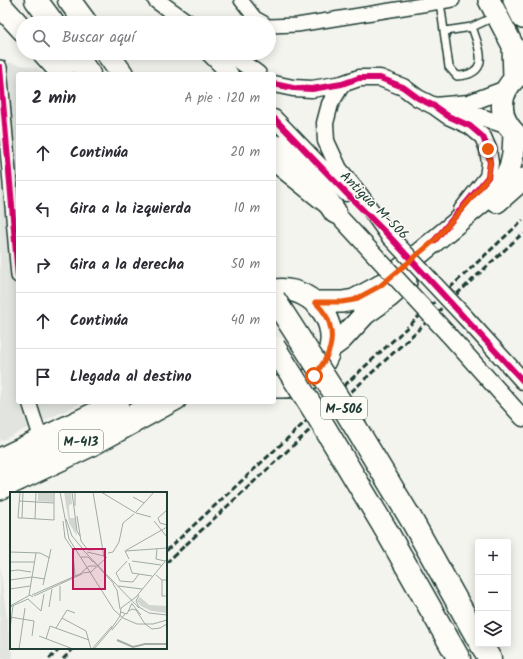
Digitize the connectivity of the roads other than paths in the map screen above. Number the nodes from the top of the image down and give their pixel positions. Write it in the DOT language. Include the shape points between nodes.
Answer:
graph roads {
  1 [pos="36,0"];
  2 [pos="70,0"];
  3 [pos="153,0"];
  4 [pos="156,0"];
  5 [pos="241,0"];
  6 [pos="447,1"];
  7 [pos="0,5"];
  8 [pos="493,8"];
  9 [pos="48,16"];
  10 [pos="81,16"];
  11 [pos="170,16"];
  12 [pos="178,16"];
  13 [pos="253,16"];
  14 [pos="16,22"];
  15 [pos="276,26"];
  16 [pos="472,27"];
  17 [pos="444,31"];
  18 [pos="50,60"];
  19 [pos="79,60"];
  20 [pos="112,60"];
  21 [pos="216,60"];
  22 [pos="239,60"];
  23 [pos="0,67"];
  24 [pos="61,72"];
  25 [pos="88,72"];
  26 [pos="121,72"];
  27 [pos="228,72"];
  28 [pos="255,72"];
  29 [pos="514,80"];
  30 [pos="276,84"];
  31 [pos="342,84"];
  32 [pos="434,106"];
  33 [pos="448,116"];
  34 [pos="276,120"];
  35 [pos="515,133"];
  36 [pos="276,147"];
  37 [pos="276,166"];
  38 [pos="523,179"];
  39 [pos="335,212"];
  40 [pos="389,236"];
  41 [pos="435,240"];
  42 [pos="16,253"];
  43 [pos="276,290"];
  44 [pos="276,302"];
  45 [pos="315,302"];
  46 [pos="330,348"];
  47 [pos="276,350"];
  48 [pos="523,381"];
  49 [pos="276,387"];
  50 [pos="30,404"];
  51 [pos="114,404"];
  52 [pos="156,404"];
  53 [pos="176,404"];
  54 [pos="523,418"];
  55 [pos="41,439"];
  56 [pos="0,459"];
  57 [pos="0,480"];
  58 [pos="0,493"];
  59 [pos="475,634"];
  60 [pos="483,647"];
  61 [pos="459,659"];
  62 [pos="490,659"];
  1 -- 9 [label="highway"];
  2 -- 10 [label="highway"];
  3 -- 11 [label="street"];
  4 -- 12 [label="street"];
  5 -- 13 [label="street"];
  6 -- 15 [label="street" via="297,25"];
  6 -- 17 [label="lane"];
  7 -- 14 [label="highway"];
  8 -- 16 [label="lane"];
  8 -- 29 [label="main road" via="513,46"];
  16 -- 17 [label="lane"];
  16 -- 17 [label="lane" via="480,48 481,59 476,70 468,76 457,76 449,67"];
  18 -- 24 [label="highway"];
  19 -- 25 [label="highway"];
  20 -- 26 [label="highway"];
  21 -- 27 [label="street"];
  22 -- 28 [label="street"];
  23 -- 42 [label="street"];
  29 -- 32 [label="street" via="469,103"];
  29 -- 35 [label="main road" via="503,98 502,108 504,117"];
  30 -- 31 [label="street" via="312,89"];
  31 -- 32 [label="street" via="359,78 380,78 403,87"];
  31 -- 40 [label="street" via="330,104 325,123 326,141 339,169"];
  32 -- 33 [label="street"];
  33 -- 35 [label="street" via="478,116"];
  33 -- 41 [label="street" via="470,126 483,137 490,163 488,177"];
  34 -- 40 [label="street, Antigua M-506"];
  35 -- 41 [label="main road" via="512,161 504,180 482,202"];
  36 -- 39 [label="highway" via="317,185"];
  37 -- 39 [label="street"];
  38 -- 46 [label="main road" via="389,297 365,314"];
  39 -- 54 [label="street, bridge"];
  40 -- 48 [label="street, Antigua M-506, bridge"];
  41 -- 45 [label="main road" via="380,286 354,300"];
  43 -- 45 [label="main road" via="301,292"];
  44 -- 59 [label="highway, M-506, bridge" via="411,519"];
  45 -- 46 [label="main road" via="326,316 331,331"];
  46 -- 49 [label="main road" via="325,362 314,376 300,385"];
  47 -- 61 [label="highway, M-506, bridge" via="386,530"];
  50 -- 55 [label="street"];
  51 -- 55 [label="main road, M-413"];
  52 -- 57 [label="main road, M-413"];
  53 -- 58 [label="street" via="93,449"];
  55 -- 56 [label="main road, M-413"];
  60 -- 62 [label="highway"];
}
